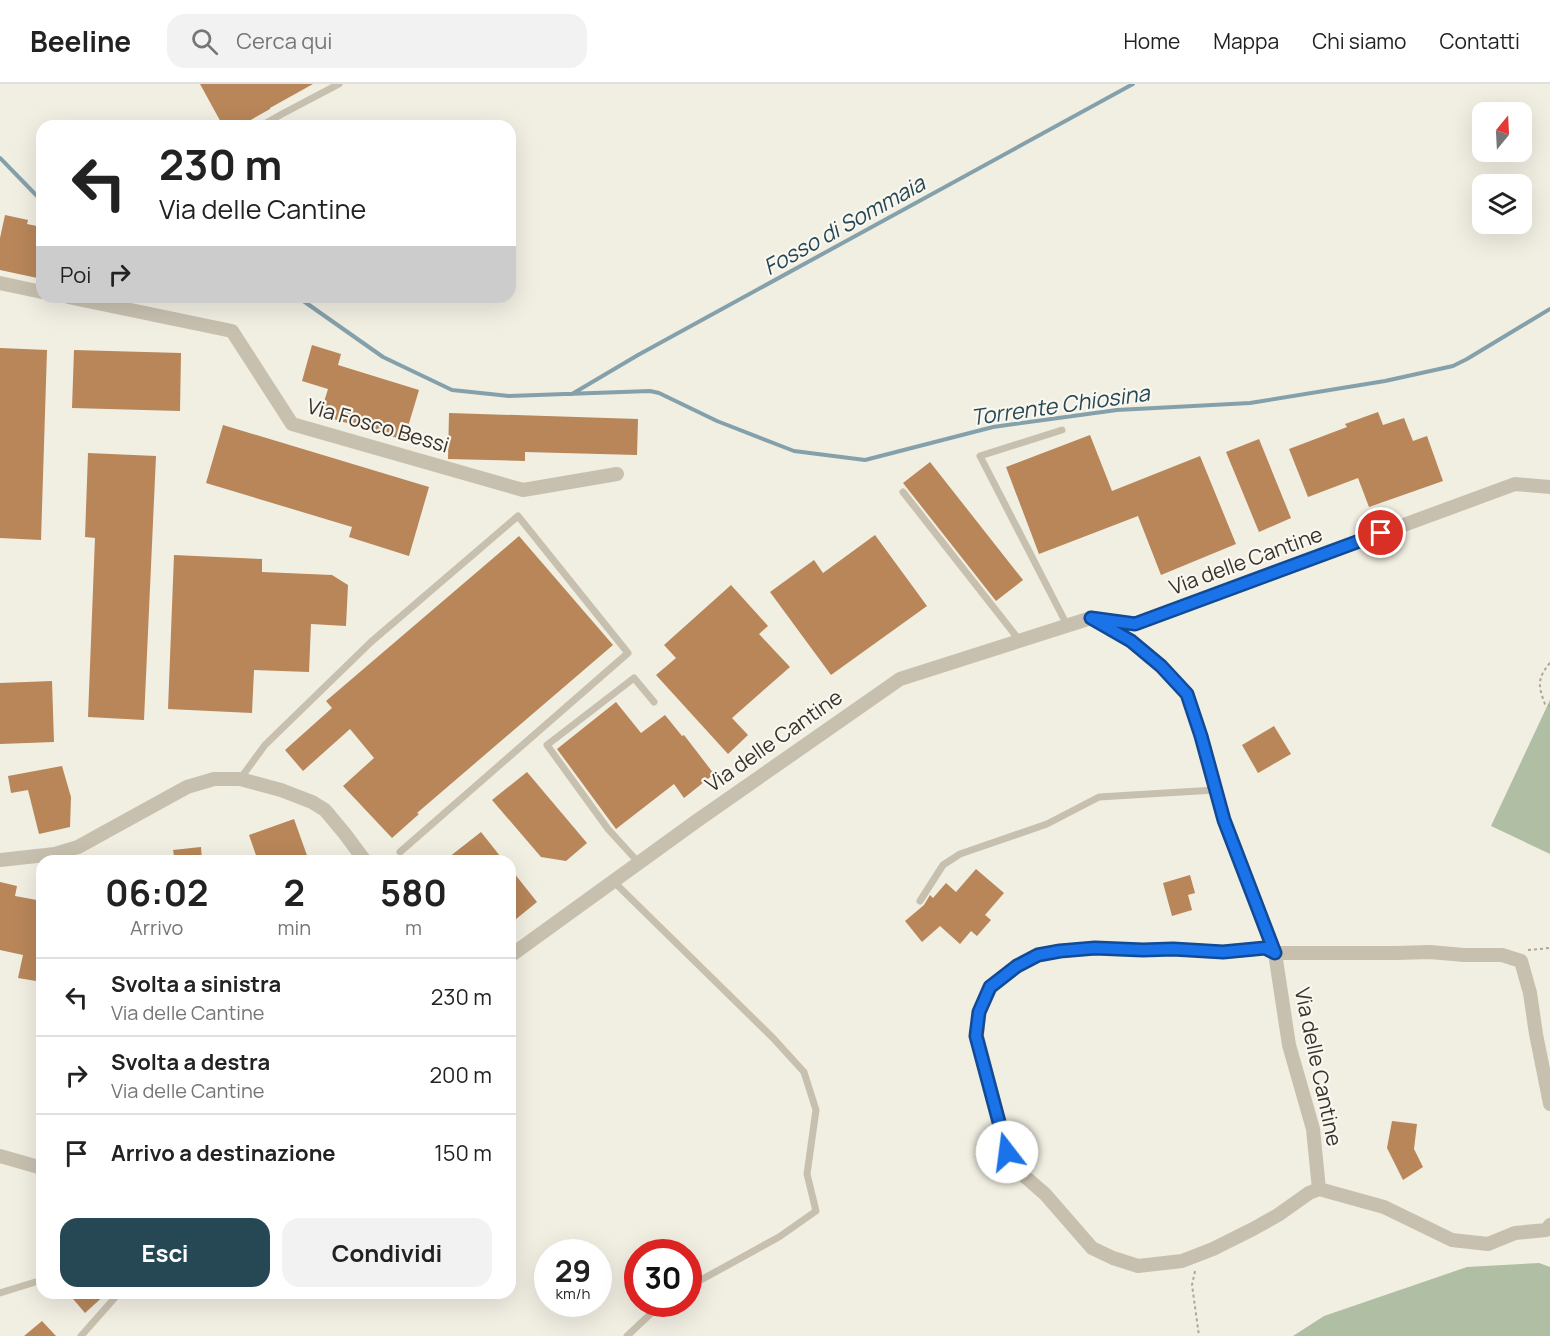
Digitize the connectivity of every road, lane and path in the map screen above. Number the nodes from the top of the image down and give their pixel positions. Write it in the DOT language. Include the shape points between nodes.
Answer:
graph roads {
  1 [pos="339,84"];
  2 [pos="272,120"];
  3 [pos="0,283"];
  4 [pos="36,291"];
  5 [pos="97,303"];
  6 [pos="1062,430"];
  7 [pos="617,474"];
  8 [pos="1550,487"];
  9 [pos="903,492"];
  10 [pos="1091,618"];
  11 [pos="1067,626"];
  12 [pos="1020,640"];
  13 [pos="1550,663"];
  14 [pos="654,702"];
  15 [pos="1550,706"];
  16 [pos="240,779"];
  17 [pos="1215,790"];
  18 [pos="400,852"];
  19 [pos="46,855"];
  20 [pos="361,855"];
  21 [pos="36,856"];
  22 [pos="0,860"];
  23 [pos="639,863"];
  24 [pos="613,881"];
  25 [pos="920,901"];
  26 [pos="516,952"];
  27 [pos="1275,953"];
  28 [pos="1550,1104"];
  29 [pos="0,1156"];
  30 [pos="36,1166"];
  31 [pos="1319,1190"];
  32 [pos="1550,1225"];
  33 [pos="1199,1254"];
  34 [pos="702,1279"];
  35 [pos="36,1282"];
  36 [pos="0,1293"];
  37 [pos="113,1299"];
  38 [pos="647,1317"];
  39 [pos="81,1336"];
  40 [pos="627,1336"];
  41 [pos="1199,1336"];
  1 -- 2 [label="lane"];
  3 -- 4 [label="street"];
  5 -- 7 [label="street, Via Fosco Bessi" via="232,331 292,424 523,490"];
  6 -- 11 [label="lane" via="980,456"];
  8 -- 10 [label="street, Via delle Cantine" via="1515,484 1135,624"];
  9 -- 12 [label="lane"];
  10 -- 11 [label="street, Via delle Cantine"];
  10 -- 17 [label="street, Via delle Cantine" via="1131,641 1187,694"];
  11 -- 12 [label="street, Via delle Cantine"];
  12 -- 23 [label="street, Via delle Cantine" via="900,679"];
  13 -- 15 [label="path" via="1539,685 1545,704"];
  14 -- 23 [label="lane" via="634,678 547,745 608,829"];
  16 -- 18 [label="lane" via="265,745 371,642 518,516 628,653"];
  16 -- 19 [label="street" via="214,779 187,787 78,847"];
  16 -- 20 [label="street" via="319,806"];
  17 -- 25 [label="lane" via="1099,797 1047,824 960,854 943,865"];
  17 -- 27 [label="street, Via delle Cantine"];
  21 -- 22 [label="street"];
  23 -- 24 [label="street, Via delle Cantine"];
  24 -- 26 [label="street, Via delle Cantine"];
  24 -- 34 [label="lane" via="804,1072 816,1110 807,1174 816,1211 779,1237"];
  27 -- 28 [label="street" via="1430,952 1502,955 1521,961"];
  27 -- 31 [label="street, Via delle Cantine" via="1289,1045 1313,1129"];
  27 -- 33 [label="street" via="1265,948 1223,952 1095,948 1038,955 990,987 979,1012 976,1036 1007,1152 1022,1174 1092,1248 1113,1258 1138,1266 1182,1261"];
  29 -- 30 [label="street"];
  31 -- 32 [label="street" via="1384,1207 1452,1240 1488,1244 1515,1233 1546,1230"];
  31 -- 33 [label="street"];
  33 -- 41 [label="path" via="1192,1285"];
  35 -- 36 [label="lane"];
  37 -- 39 [label="lane"];
  38 -- 40 [label="lane"];
}
